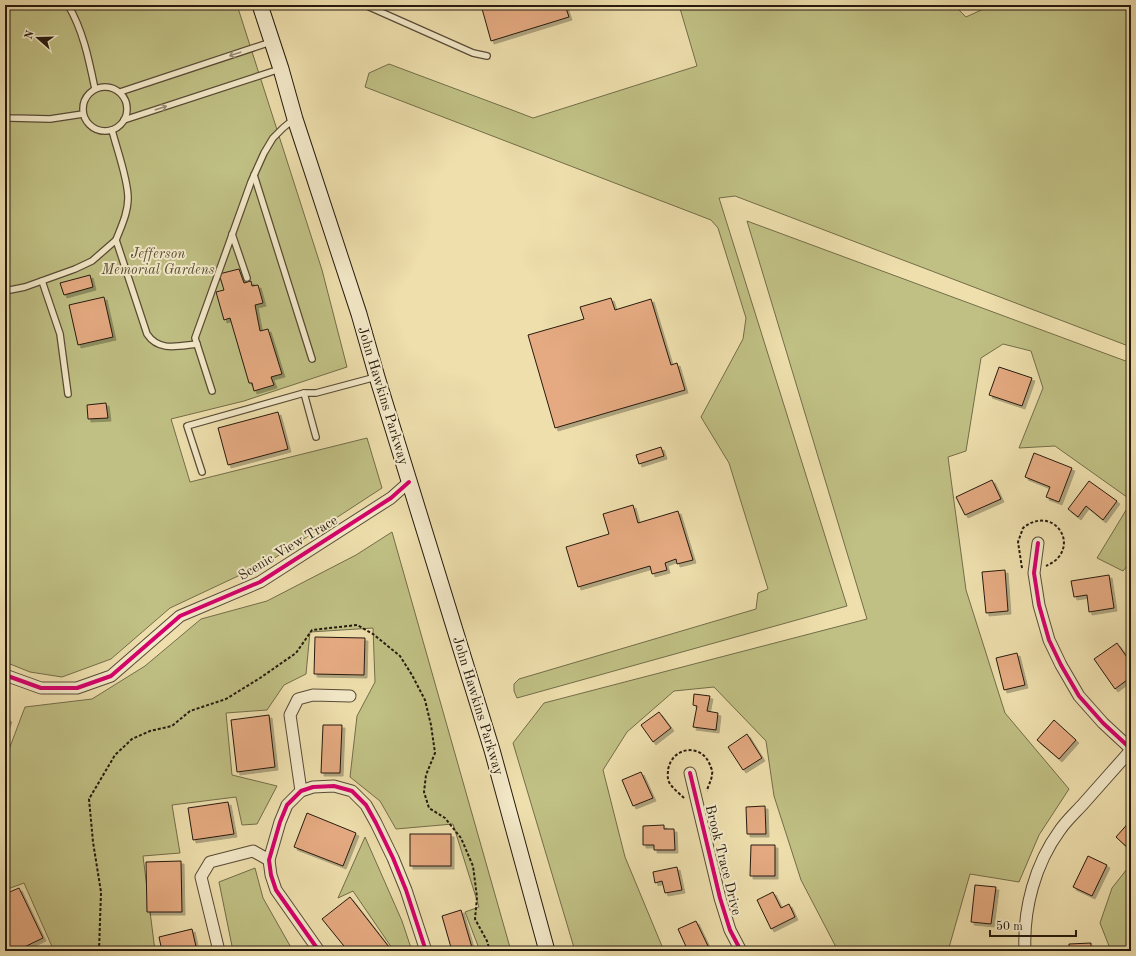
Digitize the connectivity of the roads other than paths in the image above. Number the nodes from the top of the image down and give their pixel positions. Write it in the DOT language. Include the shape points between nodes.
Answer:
graph roads {
  1 [pos="68,5"];
  2 [pos="260,5"];
  3 [pos="365,5"];
  4 [pos="272,42"];
  5 [pos="487,56"];
  6 [pos="281,69"];
  7 [pos="96,89"];
  8 [pos="120,92"];
  9 [pos="83,114"];
  10 [pos="5,117"];
  11 [pos="295,119"];
  12 [pos="124,120"];
  13 [pos="112,130"];
  14 [pos="254,175"];
  15 [pos="232,234"];
  16 [pos="116,240"];
  17 [pos="247,278"];
  18 [pos="42,281"];
  19 [pos="5,291"];
  20 [pos="197,344"];
  21 [pos="312,359"];
  22 [pos="377,377"];
  23 [pos="212,391"];
  24 [pos="304,393"];
  25 [pos="68,394"];
  26 [pos="316,437"];
  27 [pos="202,472"];
  28 [pos="409,482"];
  29 [pos="1038,543"];
  30 [pos="5,675"];
  31 [pos="350,696"];
  32 [pos="1131,750"];
  33 [pos="690,773"];
  34 [pos="301,790"];
  35 [pos="269,860"];
  36 [pos="219,951"];
  37 [pos="319,951"];
  38 [pos="426,951"];
  39 [pos="547,951"];
  40 [pos="741,951"];
  41 [pos="1025,951"];
  1 -- 7 [label="lane" via="86,47"];
  2 -- 4 [label="main road, John Hawkins Parkway"];
  3 -- 5 [label="lane" via="473,53"];
  4 -- 6 [label="main road, John Hawkins Parkway"];
  4 -- 8 [label="lane, one-way"];
  6 -- 11 [label="main road, John Hawkins Parkway"];
  12 -- 6 [label="lane, one-way"];
  7 -- 8 [label="lane" via="110,87"];
  7 -- 9 [label="lane" via="85,99"];
  8 -- 12 [label="lane" via="128,108"];
  9 -- 10 [label="lane" via="50,119"];
  9 -- 13 [label="lane" via="97,130"];
  11 -- 14 [label="lane" via="273,138"];
  11 -- 22 [label="main road, John Hawkins Parkway"];
  12 -- 13 [label="lane"];
  13 -- 16 [label="lane" via="127,184 128,198 124,220"];
  14 -- 15 [label="lane"];
  14 -- 21 [label="lane"];
  15 -- 17 [label="lane"];
  15 -- 20 [label="lane" via="195,338"];
  16 -- 18 [label="lane" via="92,261"];
  16 -- 20 [label="lane" via="151,340 165,346"];
  18 -- 19 [label="lane"];
  18 -- 25 [label="lane" via="60,334"];
  20 -- 23 [label="lane"];
  22 -- 24 [label="lane" via="316,393"];
  22 -- 28 [label="main road, John Hawkins Parkway"];
  24 -- 26 [label="lane"];
  24 -- 27 [label="lane" via="187,426"];
  28 -- 30 [label="street, Scenic View Trace" via="391,498 260,582 180,616 111,676 77,688 41,688"];
  28 -- 39 [label="main road, John Hawkins Parkway" via="492,750"];
  29 -- 32 [label="street" via="1034,573 1039,605 1049,640 1079,696"];
  31 -- 34 [label="street" via="313,695 298,699 290,715"];
  32 -- 41 [label="street" via="1060,830 1046,853 1030,898 1026,918"];
  33 -- 40 [label="street, Brook Trace Drive" via="720,898 730,930"];
  34 -- 35 [label="street" via="287,805"];
  34 -- 38 [label="street" via="334,786 352,791 366,805 393,858"];
  35 -- 36 [label="street" via="254,851 210,862 201,877"];
  35 -- 37 [label="street" via="276,890"];
}
